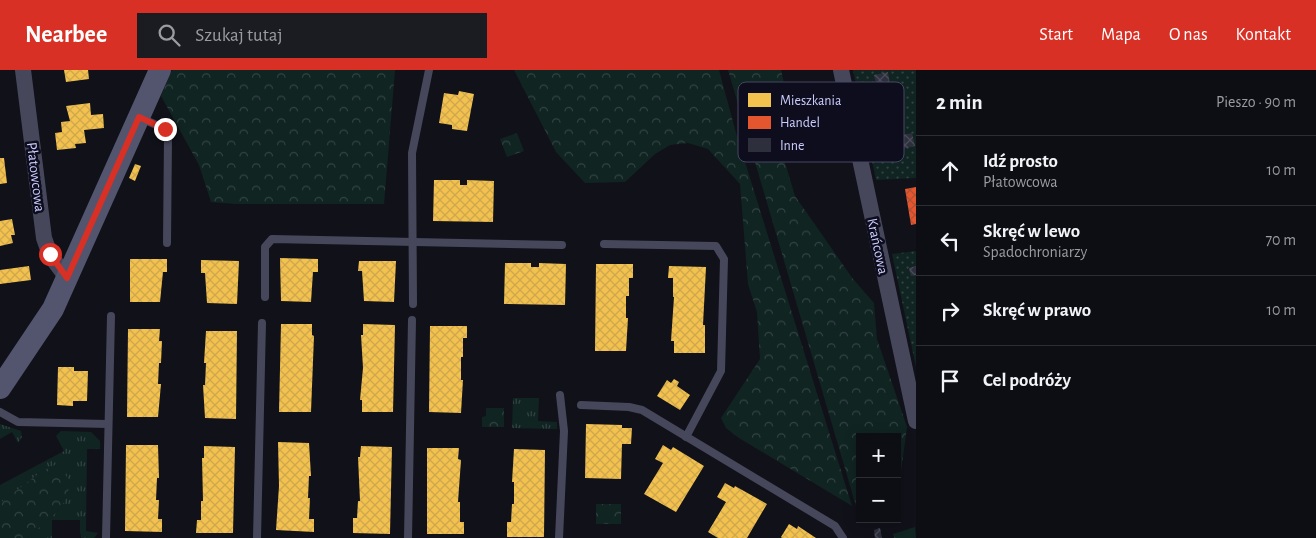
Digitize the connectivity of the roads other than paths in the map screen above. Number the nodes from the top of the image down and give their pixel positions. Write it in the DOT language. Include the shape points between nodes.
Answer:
graph roads {
  1 [pos="23,70"];
  2 [pos="160,70"];
  3 [pos="429,70"];
  4 [pos="139,117"];
  5 [pos="861,162"];
  6 [pos="167,243"];
  7 [pos="412,243"];
  8 [pos="562,244"];
  9 [pos="604,244"];
  10 [pos="67,278"];
  11 [pos="265,297"];
  12 [pos="412,304"];
  13 [pos="110,316"];
  14 [pos="412,320"];
  15 [pos="262,323"];
  16 [pos="0,388"];
  17 [pos="560,395"];
  18 [pos="581,405"];
  19 [pos="0,412"];
  20 [pos="916,421"];
  21 [pos="108,424"];
  22 [pos="686,437"];
  23 [pos="106,538"];
  24 [pos="257,538"];
  25 [pos="408,538"];
  26 [pos="559,538"];
  27 [pos="843,538"];
  1 -- 10 [label="street, Płatowcowa" via="44,238 50,254"];
  2 -- 4 [label="street"];
  3 -- 7 [label="lane" via="412,153"];
  4 -- 6 [label="lane" via="165,129 168,137"];
  4 -- 10 [label="street"];
  5 -- 20 [label="street, Krańcowa"];
  7 -- 8 [label="lane"];
  7 -- 11 [label="lane" via="272,239 265,247"];
  7 -- 12 [label="lane"];
  9 -- 22 [label="lane" via="716,246 722,253 721,371"];
  10 -- 16 [label="street" via="44,324"];
  13 -- 21 [label="lane"];
  14 -- 25 [label="lane"];
  15 -- 24 [label="lane"];
  17 -- 26 [label="lane" via="564,432"];
  18 -- 22 [label="lane" via="642,410"];
  19 -- 21 [label="lane" via="18,422"];
  21 -- 23 [label="lane"];
  22 -- 27 [label="lane" via="835,526"];
}
